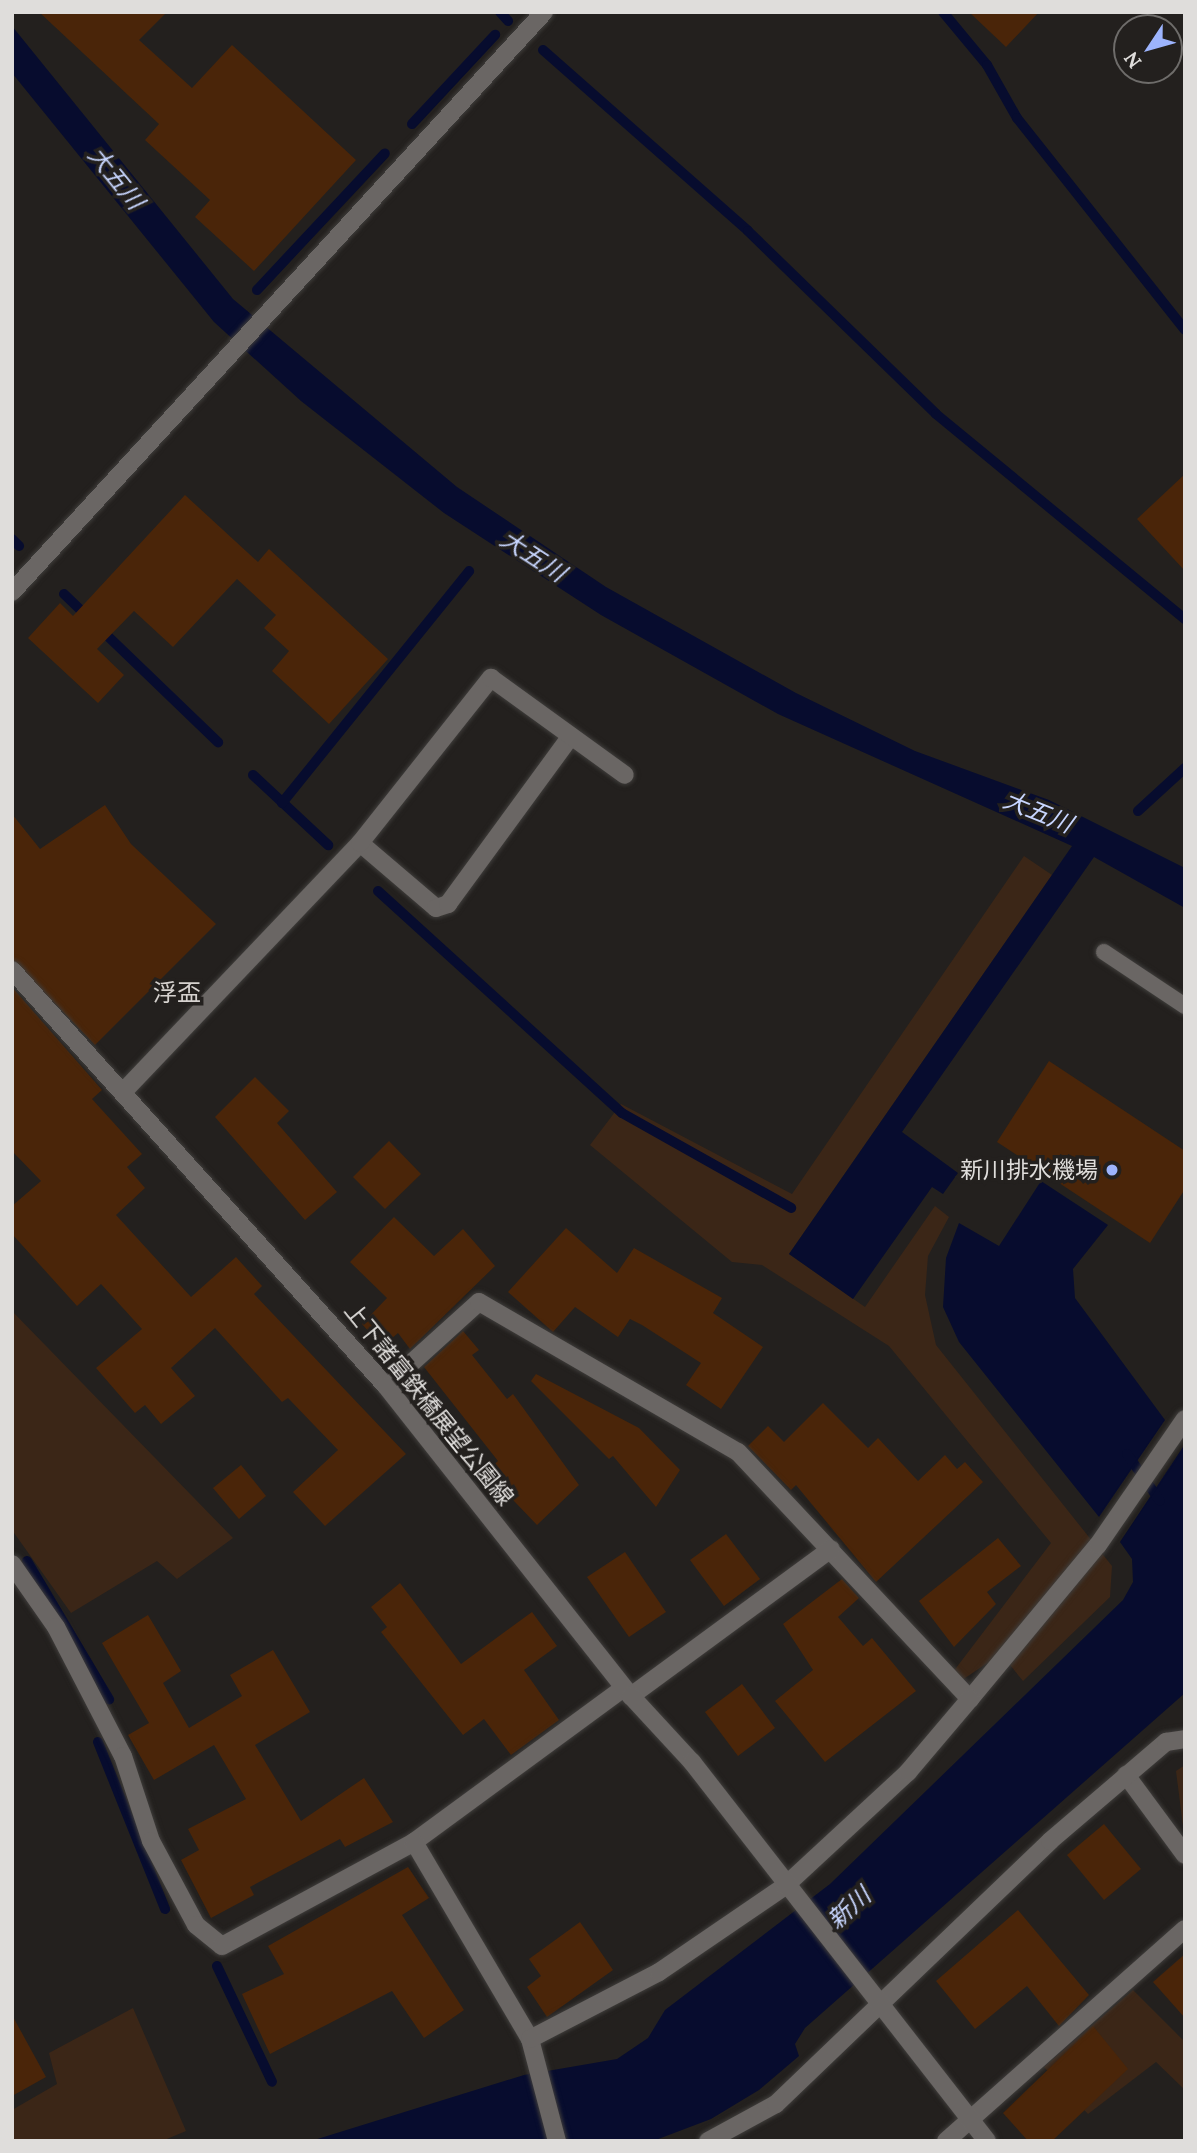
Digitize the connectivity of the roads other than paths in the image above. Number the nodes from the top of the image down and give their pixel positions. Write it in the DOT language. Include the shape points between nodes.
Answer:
graph roads {
  1 [pos="544,12"];
  2 [pos="12,592"];
  3 [pos="571,736"];
  4 [pos="625,775"];
  5 [pos="360,843"];
  6 [pos="1104,952"];
  7 [pos="12,970"];
  8 [pos="1185,1006"];
  9 [pos="124,1091"];
  10 [pos="386,1386"];
  11 [pos="1185,1419"];
  12 [pos="831,1549"];
  13 [pos="12,1564"];
  14 [pos="628,1692"];
  15 [pos="970,1699"];
  16 [pos="1185,1739"];
  17 [pos="1126,1775"];
  18 [pos="414,1842"];
  19 [pos="1185,1855"];
  20 [pos="785,1886"];
  21 [pos="1185,1929"];
  22 [pos="877,2008"];
  23 [pos="533,2046"];
  24 [pos="967,2123"];
  25 [pos="557,2141"];
  26 [pos="708,2141"];
  27 [pos="946,2141"];
  28 [pos="987,2141"];
  1 -- 2 [label="street" via="267,322"];
  3 -- 4 [label="street"];
  3 -- 5 [label="street" via="491,678"];
  3 -- 5 [label="street" via="448,904 436,908"];
  5 -- 9 [label="street"];
  6 -- 8 [label="lane"];
  7 -- 9 [label="street, 上下諸富鉄橋展望公園線"];
  9 -- 10 [label="street, 上下諸富鉄橋展望公園線"];
  10 -- 12 [label="street" via="479,1301 737,1452"];
  10 -- 14 [label="street, 上下諸富鉄橋展望公園線"];
  11 -- 15 [label="street" via="1098,1545"];
  12 -- 14 [label="street"];
  12 -- 15 [label="street"];
  13 -- 18 [label="street" via="56,1627 123,1756 151,1841 196,1925 222,1947"];
  14 -- 18 [label="street"];
  14 -- 20 [label="street, 上下諸富鉄橋展望公園線" via="692,1762"];
  15 -- 20 [label="street" via="908,1772"];
  16 -- 17 [label="street" via="1166,1742"];
  17 -- 19 [label="street"];
  17 -- 22 [label="street"];
  18 -- 23 [label="street"];
  20 -- 22 [label="street, 上下諸富鉄橋展望公園線"];
  20 -- 23 [label="street" via="659,1972"];
  21 -- 24 [label="street"];
  22 -- 24 [label="street"];
  22 -- 26 [label="street" via="776,2104"];
  23 -- 25 [label="street"];
  24 -- 27 [label="street"];
  24 -- 28 [label="street"];
}
